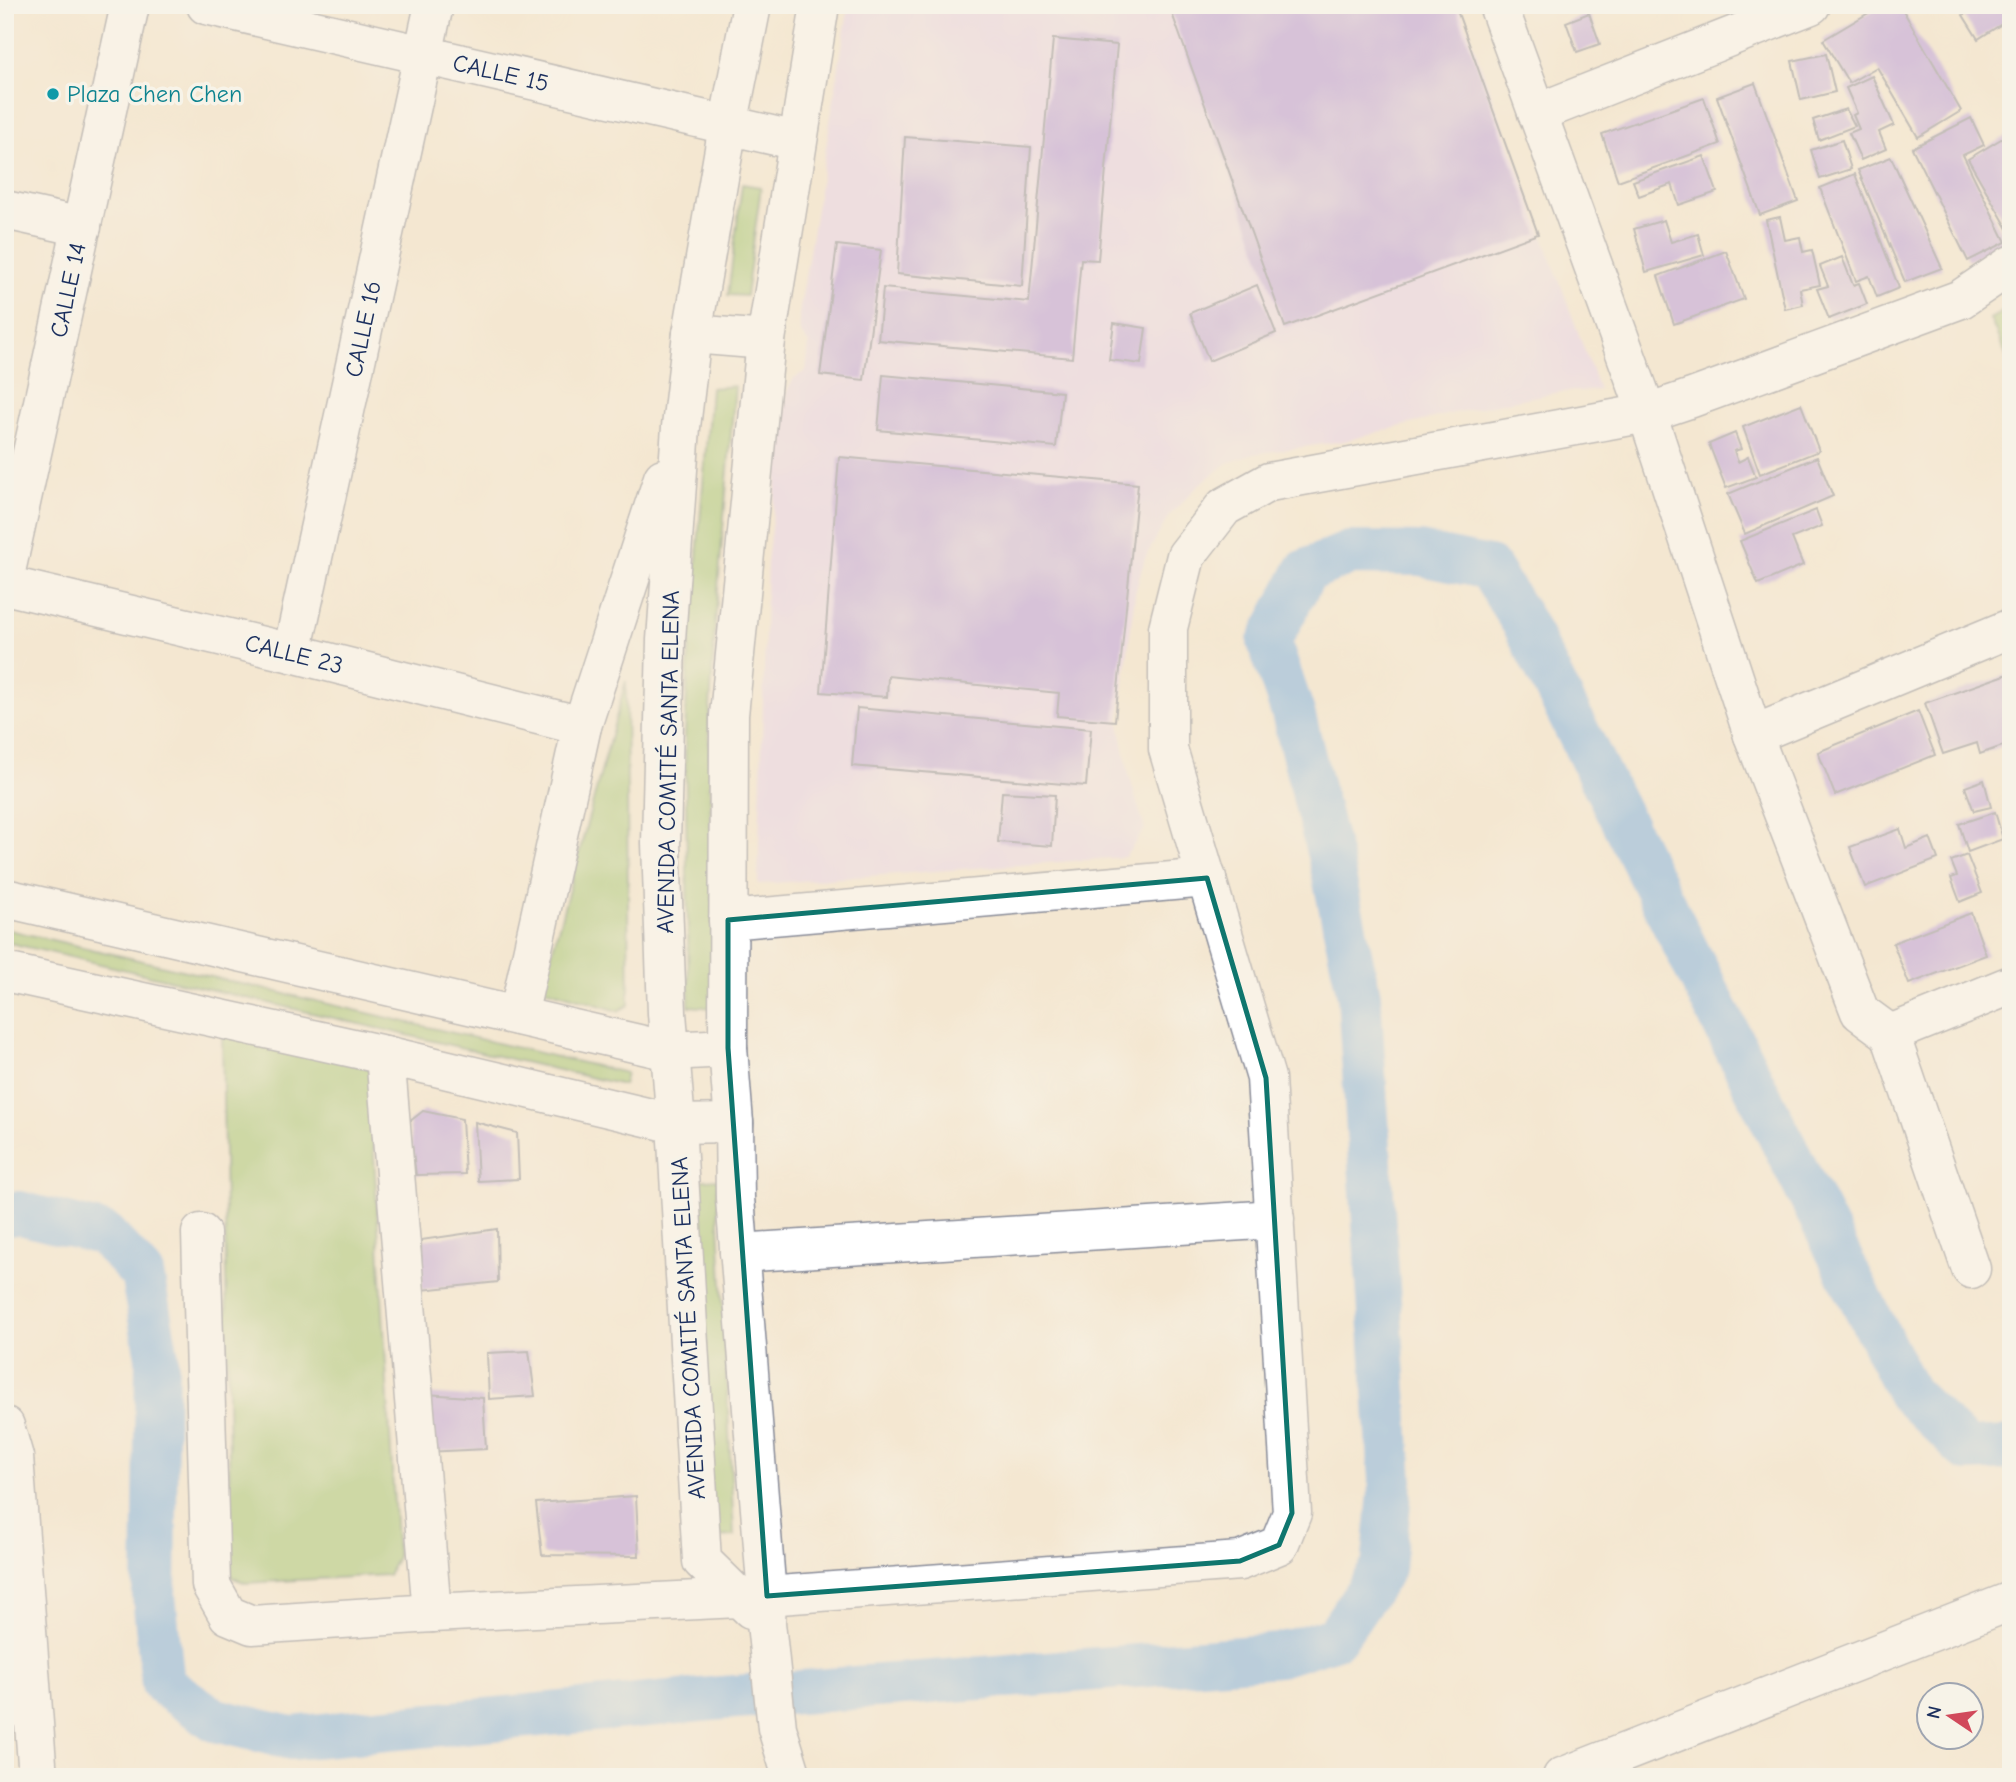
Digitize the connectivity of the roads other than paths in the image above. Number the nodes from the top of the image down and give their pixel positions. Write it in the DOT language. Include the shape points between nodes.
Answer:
graph roads {
  1 [pos="130,5"];
  2 [pos="206,5"];
  3 [pos="435,5"];
  4 [pos="752,5"];
  5 [pos="820,5"];
  6 [pos="1498,5"];
  7 [pos="1811,5"];
  8 [pos="422,55"];
  9 [pos="1537,113"];
  10 [pos="728,126"];
  11 [pos="797,141"];
  12 [pos="5,210"];
  13 [pos="82,227"];
  14 [pos="2011,265"];
  15 [pos="692,334"];
  16 [pos="766,340"];
  17 [pos="1647,413"];
  18 [pos="681,427"];
  19 [pos="5,576"];
  20 [pos="5,584"];
  21 [pos="2011,628"];
  22 [pos="292,653"];
  23 [pos="582,726"];
  24 [pos="1753,734"];
  25 [pos="1207,878"];
  26 [pos="5,898"];
  27 [pos="728,920"];
  28 [pos="5,972"];
  29 [pos="2011,985"];
  30 [pos="518,1016"];
  31 [pos="1889,1034"];
  32 [pos="728,1048"];
  33 [pos="669,1051"];
  34 [pos="384,1055"];
  35 [pos="734,1123"];
  36 [pos="676,1124"];
  37 [pos="1275,1219"];
  38 [pos="201,1233"];
  39 [pos="739,1253"];
  40 [pos="1971,1269"];
  41 [pos="5,1426"];
  42 [pos="2011,1601"];
  43 [pos="757,1606"];
  44 [pos="432,1612"];
  45 [pos="38,1777"];
  46 [pos="792,1777"];
  47 [pos="1562,1777"];
  1 -- 13 [label="street, CALLE 14"];
  2 -- 8 [label="street, CALLE 15"];
  3 -- 8 [label="street, CALLE 16"];
  4 -- 10 [label="street, AVENIDA COMITÉ SANTA ELENA"];
  5 -- 11 [label="street"];
  6 -- 9 [label="street"];
  7 -- 9 [label="street"];
  8 -- 10 [label="street, CALLE 15"];
  8 -- 22 [label="street, CALLE 16"];
  9 -- 17 [label="street"];
  10 -- 11 [label="street, CALLE 15"];
  10 -- 15 [label="street, AVENIDA COMITÉ SANTA ELENA"];
  11 -- 16 [label="street"];
  12 -- 13 [label="street"];
  13 -- 19 [label="street, CALLE 14"];
  14 -- 17 [label="street" via="1961,299"];
  15 -- 16 [label="street"];
  15 -- 18 [label="street, AVENIDA COMITÉ SANTA ELENA"];
  16 -- 27 [label="street" via="729,715"];
  17 -- 24 [label="street"];
  17 -- 25 [label="street" via="1269,482 1224,508 1186,556 1168,628 1168,749"];
  18 -- 23 [label="street"];
  18 -- 33 [label="street, AVENIDA COMITÉ SANTA ELENA" via="666,640 661,829"];
  20 -- 22 [label="street, CALLE 23"];
  21 -- 24 [label="street"];
  22 -- 23 [label="street, CALLE 23"];
  23 -- 30 [label="street"];
  24 -- 31 [label="street" via="1860,1012"];
  25 -- 27 [label="street"];
  25 -- 37 [label="street" via="1266,1078"];
  26 -- 30 [label="street"];
  27 -- 32 [label="street"];
  28 -- 34 [label="street"];
  29 -- 31 [label="street"];
  30 -- 33 [label="street"];
  31 -- 40 [label="street"];
  32 -- 33 [label="street"];
  32 -- 35 [label="street"];
  33 -- 36 [label="street, AVENIDA COMITÉ SANTA ELENA"];
  34 -- 36 [label="street"];
  34 -- 44 [label="street"];
  35 -- 36 [label="street"];
  35 -- 39 [label="street"];
  36 -- 43 [label="street, AVENIDA COMITÉ SANTA ELENA" via="702,1561"];
  37 -- 39 [label="street"];
  37 -- 43 [label="street" via="1293,1513 1279,1545 1240,1561"];
  38 -- 44 [label="street" via="211,1585 228,1615 252,1625"];
  39 -- 43 [label="street"];
  41 -- 45 [label="street" via="14,1457"];
  42 -- 47 [label="street"];
  43 -- 44 [label="street"];
  43 -- 46 [label="street" via="771,1664 777,1728"];
}
